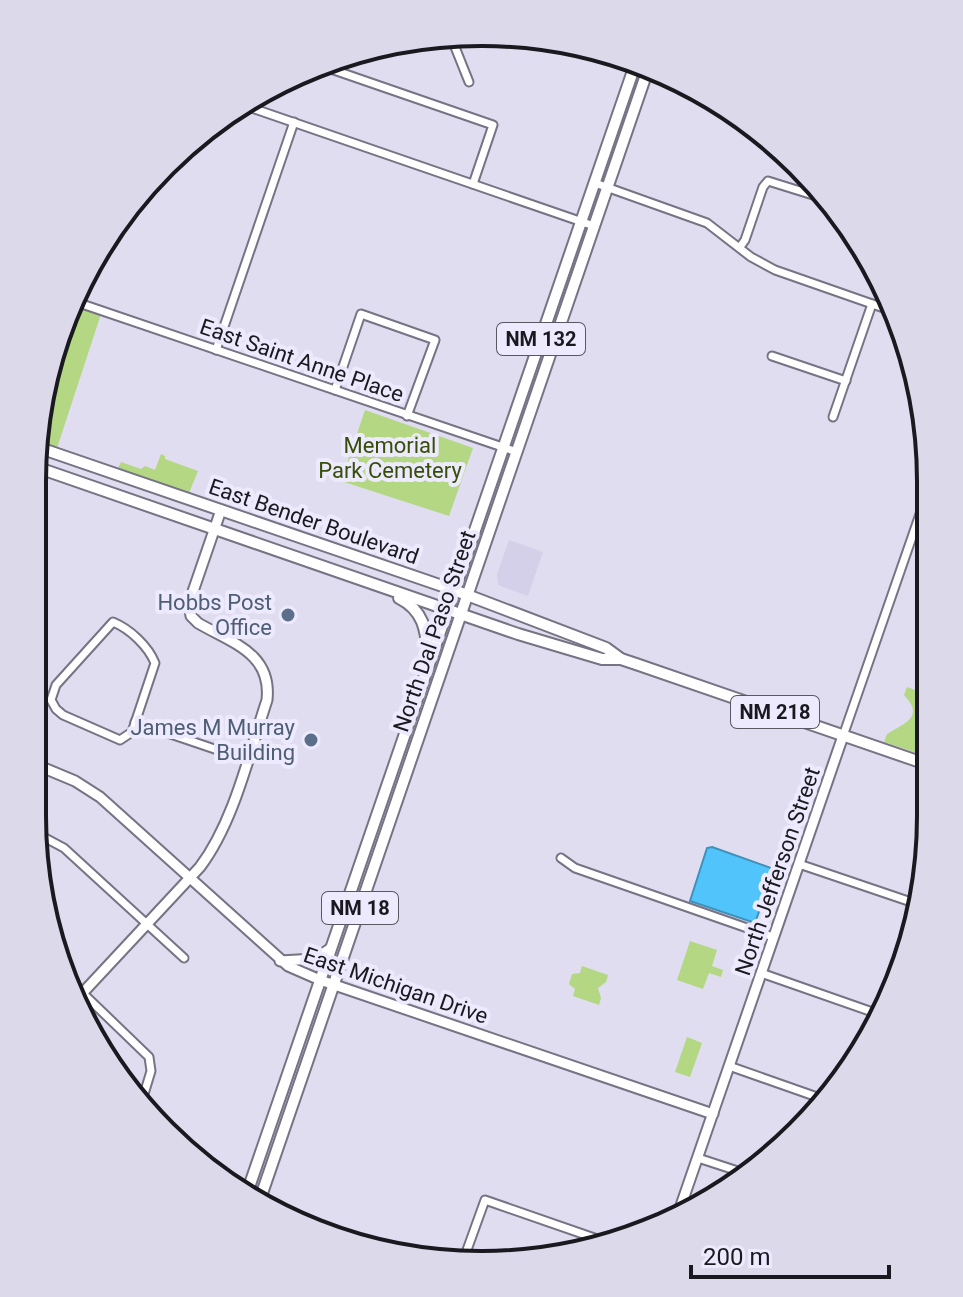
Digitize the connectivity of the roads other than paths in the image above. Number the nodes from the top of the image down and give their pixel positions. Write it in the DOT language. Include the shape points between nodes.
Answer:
graph roads {
  1 [pos="455,47"];
  2 [pos="337,71"];
  3 [pos="632,73"];
  4 [pos="645,78"];
  5 [pos="469,82"];
  6 [pos="256,109"];
  7 [pos="294,122"];
  8 [pos="595,183"];
  9 [pos="473,184"];
  10 [pos="607,188"];
  11 [pos="809,194"];
  12 [pos="581,222"];
  13 [pos="594,226"];
  14 [pos="740,247"];
  15 [pos="872,304"];
  16 [pos="84,305"];
  17 [pos="880,307"];
  18 [pos="216,350"];
  19 [pos="772,356"];
  20 [pos="846,381"];
  21 [pos="335,390"];
  22 [pos="407,416"];
  23 [pos="833,417"];
  24 [pos="503,448"];
  25 [pos="47,451"];
  26 [pos="517,452"];
  27 [pos="46,471"];
  28 [pos="221,510"];
  29 [pos="917,523"];
  30 [pos="214,529"];
  31 [pos="348,554"];
  32 [pos="337,572"];
  33 [pos="388,590"];
  34 [pos="454,590"];
  35 [pos="468,595"];
  36 [pos="448,610"];
  37 [pos="461,614"];
  38 [pos="621,659"];
  39 [pos="430,661"];
  40 [pos="135,722"];
  41 [pos="843,736"];
  42 [pos="247,760"];
  43 [pos="917,761"];
  44 [pos="46,769"];
  45 [pos="47,839"];
  46 [pos="561,858"];
  47 [pos="799,864"];
  48 [pos="190,878"];
  49 [pos="909,901"];
  50 [pos="145,924"];
  51 [pos="773,937"];
  52 [pos="331,948"];
  53 [pos="184,958"];
  54 [pos="280,961"];
  55 [pos="761,973"];
  56 [pos="320,980"];
  57 [pos="334,984"];
  58 [pos="83,992"];
  59 [pos="84,993"];
  60 [pos="870,1011"];
  61 [pos="729,1066"];
  62 [pos="145,1092"];
  63 [pos="815,1096"];
  64 [pos="713,1114"];
  65 [pos="698,1158"];
  66 [pos="734,1170"];
  67 [pos="250,1184"];
  68 [pos="262,1192"];
  69 [pos="682,1202"];
  70 [pos="591,1237"];
  71 [pos="467,1250"];
  1 -- 5 [label="street"];
  2 -- 9 [label="street" via="493,125"];
  3 -- 8 [label="main road, North Dal Paso Street / NM 132"];
  4 -- 10 [label="main road, North Dal Paso Street / NM 132"];
  6 -- 7 [label="street"];
  7 -- 9 [label="street"];
  7 -- 18 [label="street"];
  8 -- 10 [label="street"];
  8 -- 12 [label="main road, North Dal Paso Street / NM 132"];
  9 -- 12 [label="street"];
  10 -- 13 [label="main road, North Dal Paso Street / NM 132"];
  10 -- 14 [label="street" via="707,223"];
  11 -- 14 [label="street" via="768,181"];
  12 -- 13 [label="street"];
  12 -- 24 [label="main road, North Dal Paso Street / NM 132"];
  13 -- 26 [label="main road, North Dal Paso Street / NM 132"];
  14 -- 15 [label="street" via="775,270"];
  15 -- 17 [label="street"];
  15 -- 20 [label="street"];
  16 -- 18 [label="street, East Saint Anne Place"];
  18 -- 21 [label="street, East Saint Anne Place"];
  19 -- 20 [label="street"];
  20 -- 23 [label="street"];
  21 -- 22 [label="street, East Saint Anne Place"];
  21 -- 22 [label="street" via="361,314 435,340"];
  22 -- 24 [label="street, East Saint Anne Place"];
  24 -- 26 [label="street, East Saint Anne Place"];
  24 -- 34 [label="main road, North Dal Paso Street / NM 132"];
  25 -- 28 [label="main road, East Bender Boulevard"];
  26 -- 35 [label="main road, North Dal Paso Street / NM 132"];
  27 -- 30 [label="main road, East Bender Boulevard"];
  28 -- 30 [label="street"];
  28 -- 31 [label="main road, East Bender Boulevard"];
  29 -- 41 [label="street, North Jefferson Street"];
  30 -- 32 [label="main road, East Bender Boulevard"];
  30 -- 42 [label="street" via="190,610 198,623 248,651 266,676 267,700"];
  31 -- 32 [label="main road"];
  31 -- 34 [label="main road, East Bender Boulevard"];
  32 -- 33 [label="main road, East Bender Boulevard"];
  33 -- 36 [label="main road, East Bender Boulevard"];
  33 -- 39 [label="main road" via="422,619"];
  34 -- 35 [label="main road, East Bender Boulevard"];
  34 -- 36 [label="main road, North Dal Paso Street / NM 132"];
  35 -- 37 [label="main road, North Dal Paso Street / NM 132"];
  35 -- 38 [label="main road, East Bender Boulevard" via="606,648"];
  36 -- 37 [label="main road, East Bender Boulevard / NM 218"];
  36 -- 39 [label="main road, North Dal Paso Street / NM 18"];
  37 -- 38 [label="main road, East Bender Boulevard / NM 218" via="602,659"];
  37 -- 57 [label="main road, North Dal Paso Street / NM 18"];
  38 -- 41 [label="main road, East Bender Boulevard / NM 218"];
  39 -- 52 [label="main road, North Dal Paso Street / NM 18"];
  40 -- 40 [label="street" via="132,732 120,740 63,715 51,700 56,685 113,622 151,652 155,663"];
  40 -- 42 [label="street"];
  41 -- 43 [label="main road, East Bender Boulevard / NM 218"];
  41 -- 47 [label="street, North Jefferson Street"];
  42 -- 48 [label="street" via="218,841"];
  44 -- 48 [label="street, East Michigan Drive" via="100,797"];
  45 -- 50 [label="street" via="64,848"];
  46 -- 51 [label="street" via="575,868"];
  47 -- 49 [label="street"];
  47 -- 51 [label="street, North Jefferson Street"];
  48 -- 50 [label="street"];
  48 -- 54 [label="street, East Michigan Drive"];
  50 -- 53 [label="street"];
  50 -- 58 [label="street"];
  51 -- 55 [label="street, North Jefferson Street"];
  52 -- 54 [label="street" via="315,959"];
  52 -- 56 [label="main road, North Dal Paso Street / NM 18"];
  54 -- 56 [label="street, East Michigan Drive"];
  55 -- 60 [label="street"];
  55 -- 61 [label="street, North Jefferson Street"];
  56 -- 57 [label="street, East Michigan Drive"];
  56 -- 67 [label="main road, North Dal Paso Street / NM 18"];
  57 -- 64 [label="street, East Michigan Drive"];
  57 -- 68 [label="main road, North Dal Paso Street / NM 18"];
  59 -- 62 [label="street" via="149,1057"];
  61 -- 63 [label="street"];
  61 -- 64 [label="street, North Jefferson Street"];
  64 -- 65 [label="street, North Jefferson Street"];
  65 -- 66 [label="street"];
  65 -- 69 [label="street, North Jefferson Street"];
  70 -- 71 [label="street" via="485,1200"];
}
